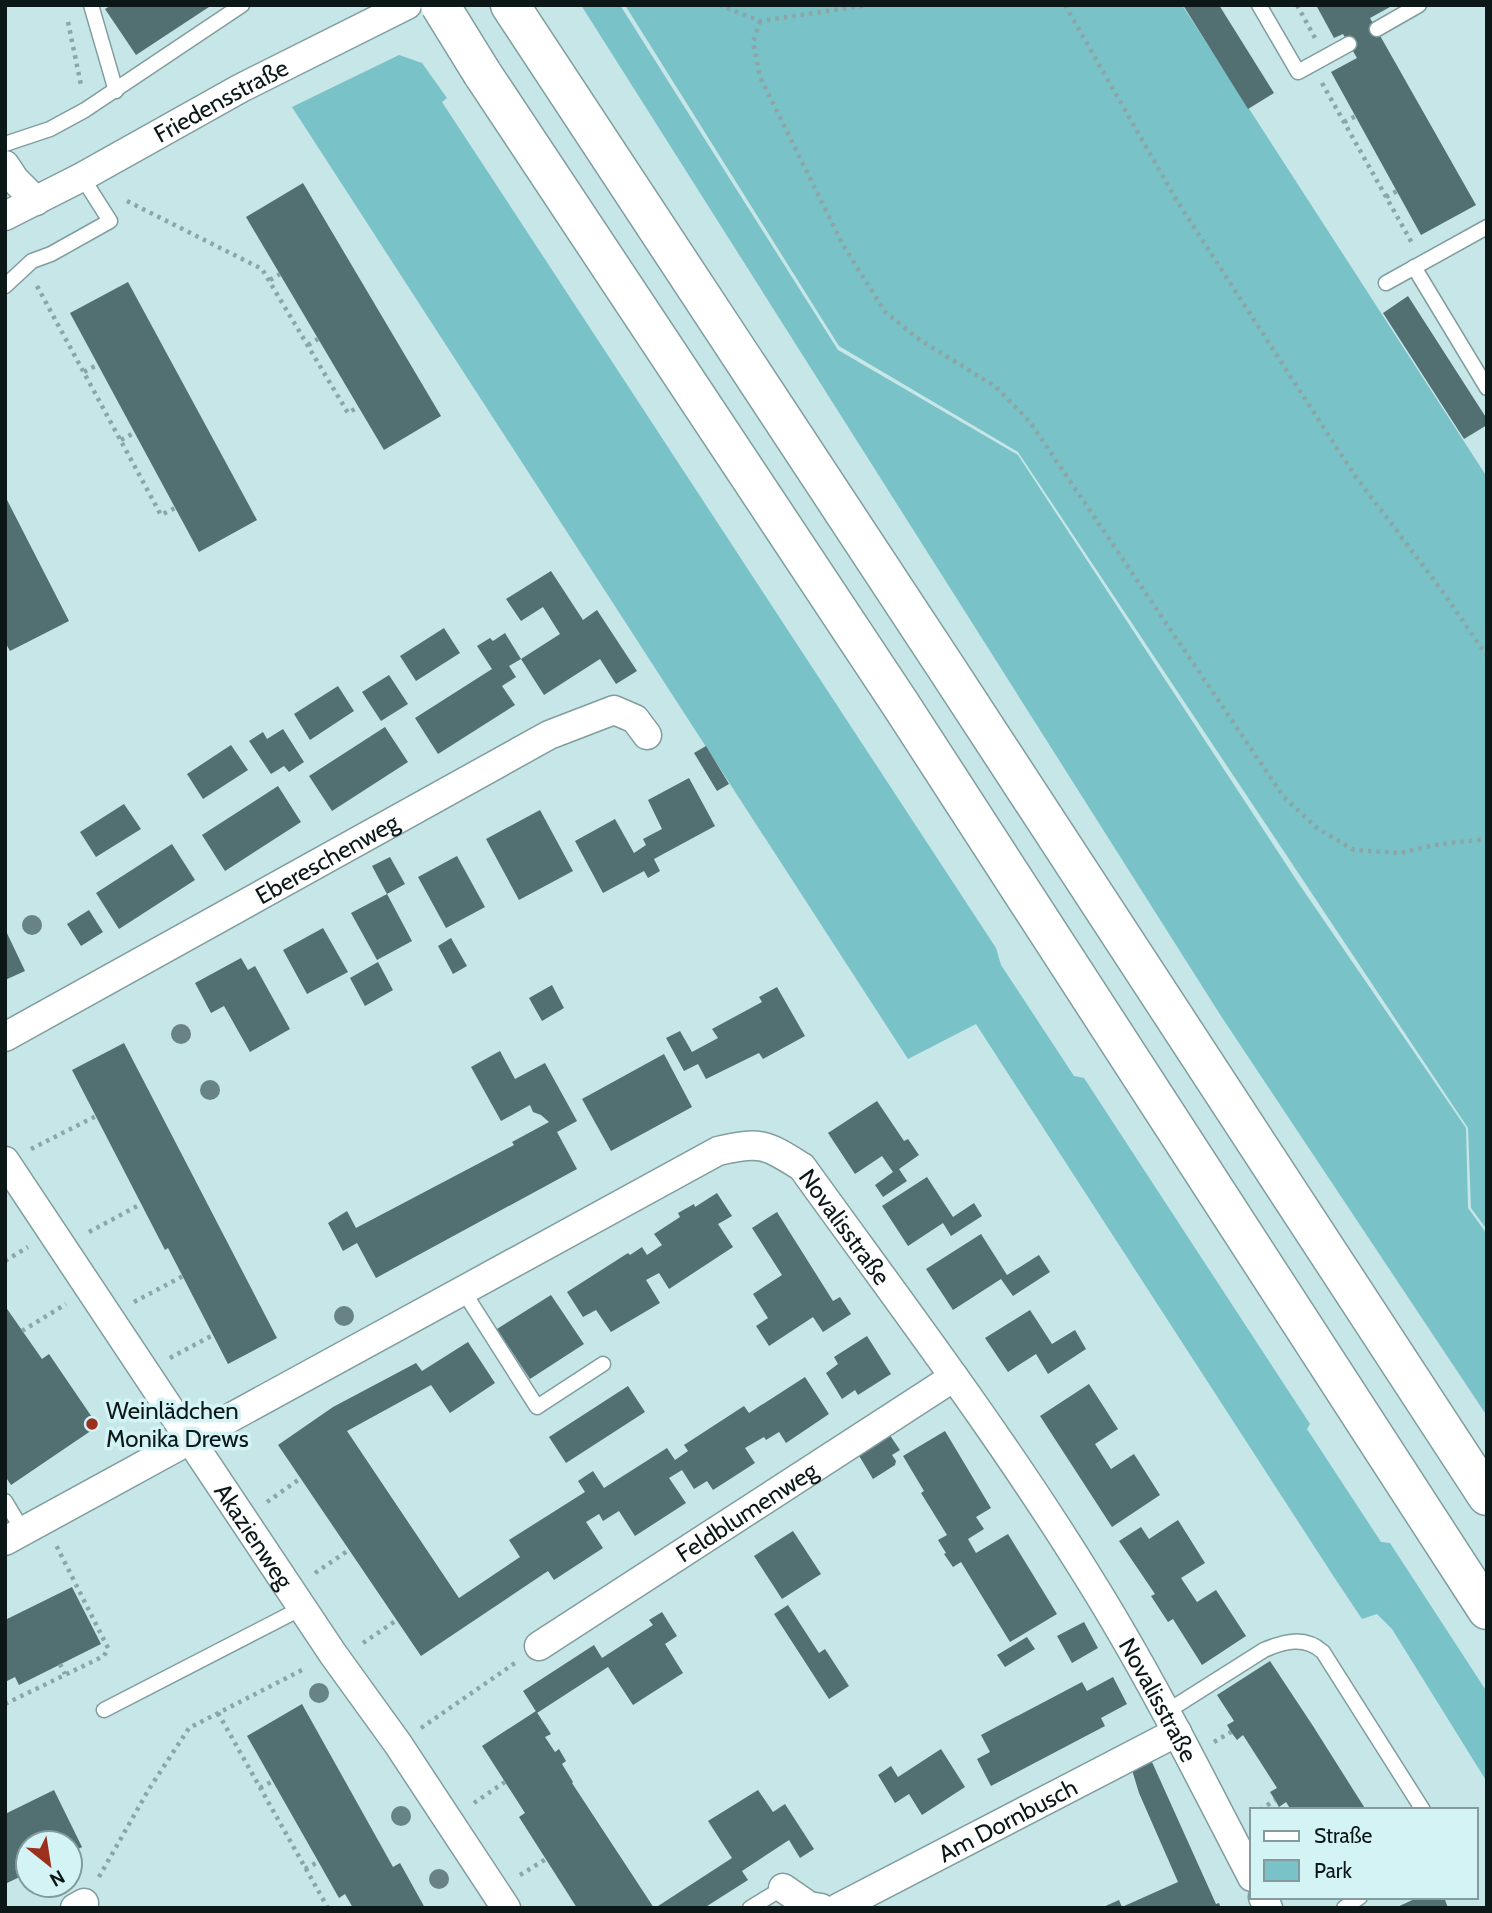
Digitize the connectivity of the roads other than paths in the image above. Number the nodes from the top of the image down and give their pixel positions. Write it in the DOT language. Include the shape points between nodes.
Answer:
graph roads {
  1 [pos="91,5"];
  2 [pos="242,5"];
  3 [pos="407,5"];
  4 [pos="440,5"];
  5 [pos="510,5"];
  6 [pos="1259,5"];
  7 [pos="1419,5"];
  8 [pos="1377,30"];
  9 [pos="1349,44"];
  10 [pos="116,91"];
  11 [pos="5,144"];
  12 [pos="5,165"];
  13 [pos="82,177"];
  14 [pos="36,201"];
  15 [pos="5,216"];
  16 [pos="1487,227"];
  17 [pos="1418,265"];
  18 [pos="1386,283"];
  19 [pos="5,286"];
  20 [pos="1487,388"];
  21 [pos="646,735"];
  22 [pos="5,1037"];
  23 [pos="6,1161"];
  24 [pos="462,1289"];
  25 [pos="603,1364"];
  26 [pos="954,1377"];
  27 [pos="189,1438"];
  28 [pos="1487,1496"];
  29 [pos="5,1501"];
  30 [pos="24,1530"];
  31 [pos="296,1599"];
  32 [pos="1487,1609"];
  33 [pos="539,1646"];
  34 [pos="104,1710"];
  35 [pos="1172,1722"];
  36 [pos="1422,1808"];
  37 [pos="1250,1873"];
  38 [pos="783,1888"];
  39 [pos="506,1908"];
  40 [pos="750,1908"];
  41 [pos="821,1908"];
  42 [pos="838,1908"];
  1 -- 10 [label="lane"];
  2 -- 10 [label="lane"];
  3 -- 13 [label="street, Friedensstraße" via="241,88"];
  4 -- 32 [label="highway, bridge" via="909,716"];
  5 -- 28 [label="highway"];
  6 -- 9 [label="lane" via="1298,72"];
  7 -- 8 [label="lane"];
  10 -- 11 [label="lane" via="50,129"];
  12 -- 14 [label="street"];
  13 -- 14 [label="street, Friedensstraße"];
  13 -- 19 [label="lane" via="110,221 32,261"];
  14 -- 15 [label="street, Friedensstraße"];
  16 -- 17 [label="lane"];
  17 -- 18 [label="lane"];
  17 -- 20 [label="lane"];
  21 -- 22 [label="street, Ebereschenweg" via="635,719 614,710 549,736"];
  23 -- 27 [label="street, Akazienweg"];
  24 -- 25 [label="lane" via="537,1407"];
  24 -- 26 [label="street, Novalisstraße" via="718,1151 746,1144 770,1147 802,1167"];
  24 -- 27 [label="street, Novalisstraße"];
  26 -- 33 [label="street, Feldblumenweg"];
  26 -- 35 [label="street, Novalisstraße" via="1090,1578"];
  27 -- 30 [label="street, Novalisstraße"];
  27 -- 31 [label="street, Akazienweg"];
  29 -- 30 [label="lane"];
  31 -- 34 [label="lane"];
  31 -- 39 [label="street, Akazienweg"];
  35 -- 36 [label="lane" via="1264,1650 1281,1643 1313,1643"];
  35 -- 37 [label="street, Novalisstraße"];
  35 -- 42 [label="street, Am Dornbusch"];
  38 -- 40 [label="lane"];
  38 -- 41 [label="street" via="809,1906"];
}
